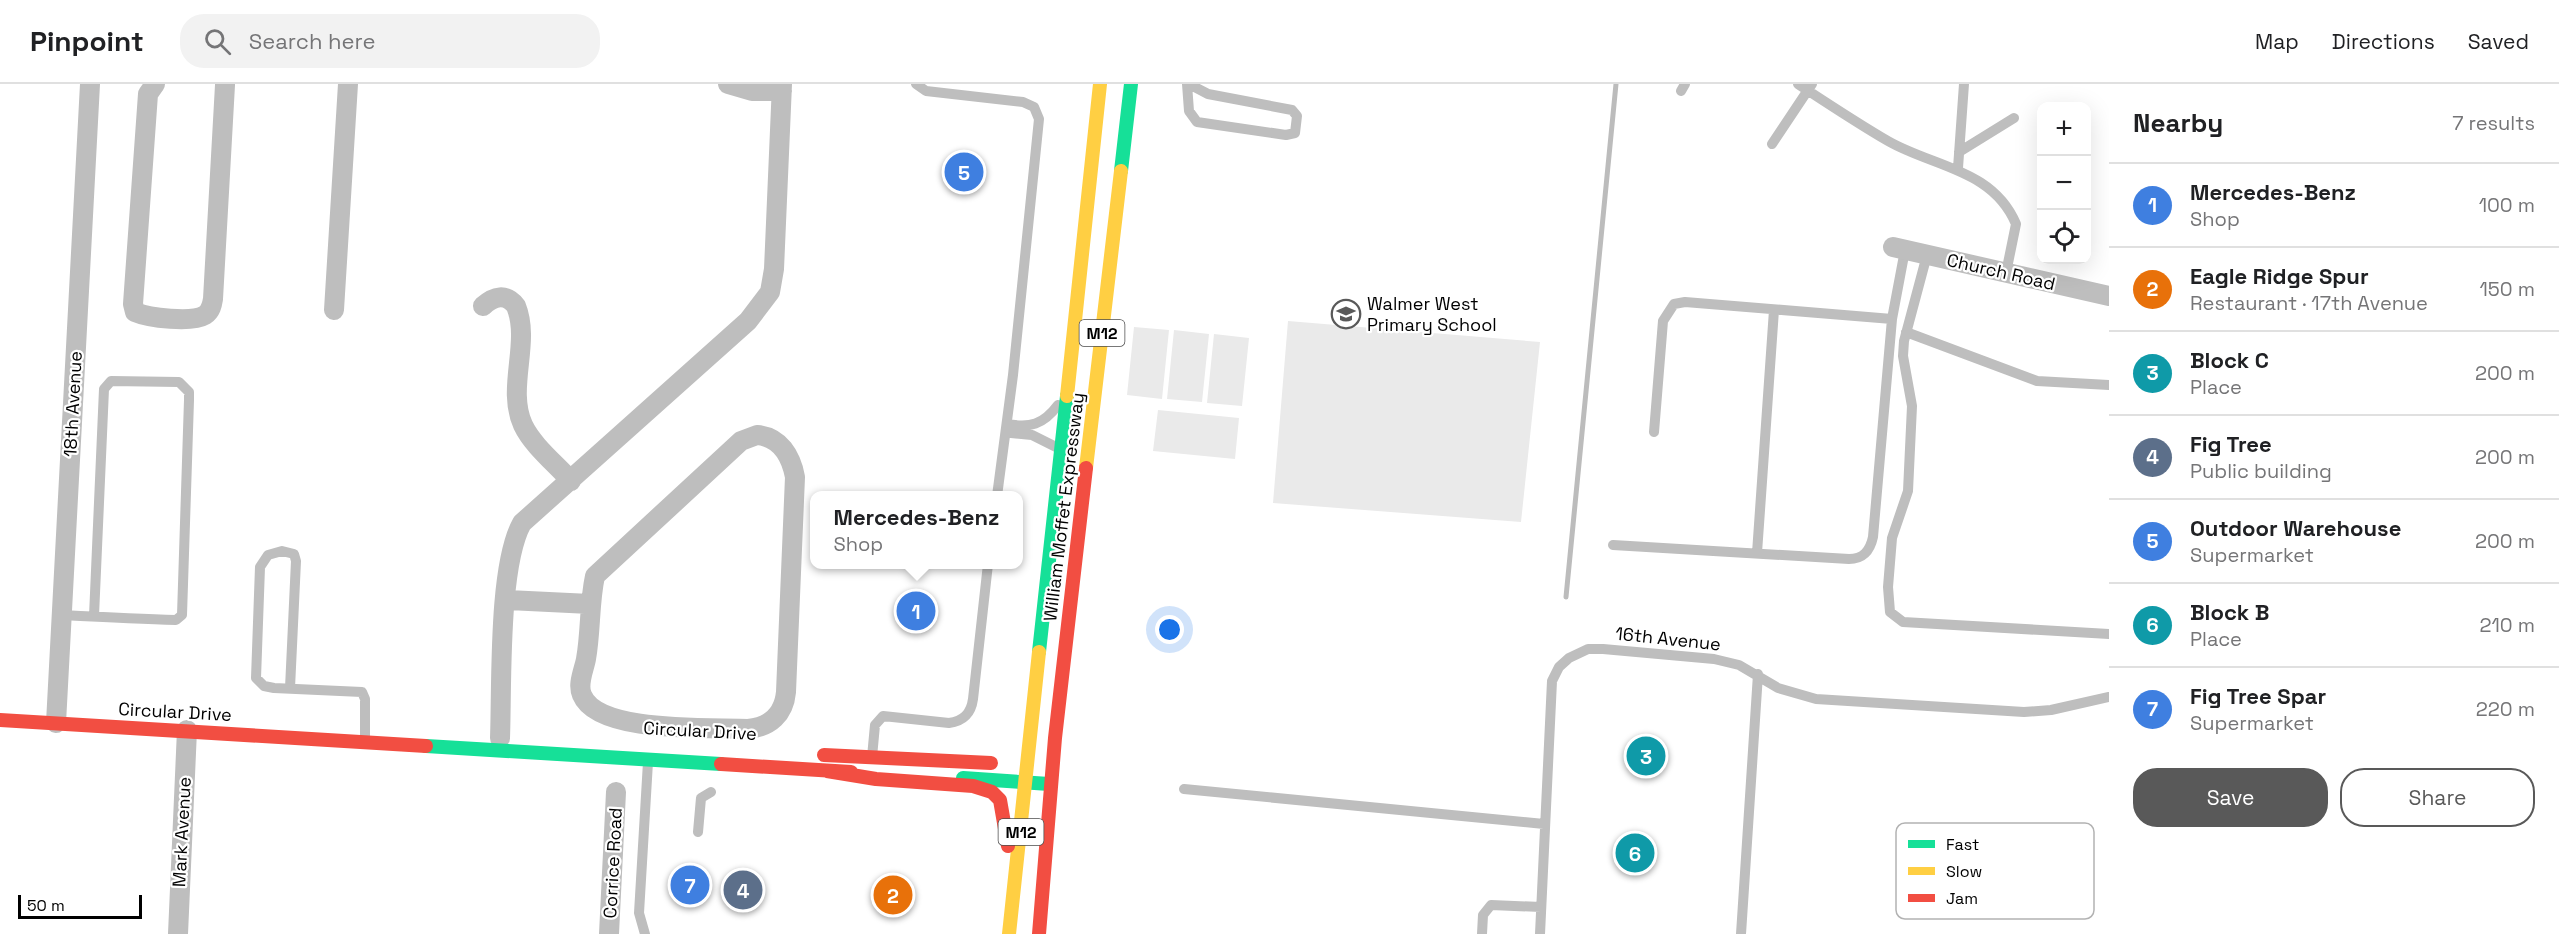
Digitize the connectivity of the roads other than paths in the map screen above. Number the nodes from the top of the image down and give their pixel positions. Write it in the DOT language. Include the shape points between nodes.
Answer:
graph roads {
  1 [pos="90,84"];
  2 [pos="155,84"];
  3 [pos="206,84"];
  4 [pos="226,84"];
  5 [pos="348,84"];
  6 [pos="728,84"];
  7 [pos="916,84"];
  8 [pos="1100,84"];
  9 [pos="1131,84"];
  10 [pos="1188,84"];
  11 [pos="1798,84"];
  12 [pos="1964,84"];
  13 [pos="782,87"];
  14 [pos="1810,87"];
  15 [pos="2014,118"];
  16 [pos="1772,144"];
  17 [pos="1959,152"];
  18 [pos="1958,168"];
  19 [pos="1899,249"];
  20 [pos="1927,255"];
  21 [pos="2006,273"];
  22 [pos="2109,296"];
  23 [pos="483,306"];
  24 [pos="334,310"];
  25 [pos="1774,310"];
  26 [pos="1892,319"];
  27 [pos="1906,332"];
  28 [pos="2109,385"];
  29 [pos="1067,393"];
  30 [pos="1006,428"];
  31 [pos="1654,432"];
  32 [pos="1061,450"];
  33 [pos="571,481"];
  34 [pos="998,491"];
  35 [pos="1613,545"];
  36 [pos="1757,553"];
  37 [pos="987,569"];
  38 [pos="506,600"];
  39 [pos="590,604"];
  40 [pos="62,615"];
  41 [pos="94,616"];
  42 [pos="2109,634"];
  43 [pos="1758,674"];
  44 [pos="290,688"];
  45 [pos="2109,697"];
  46 [pos="0,720"];
  47 [pos="56,723"];
  48 [pos="187,730"];
  49 [pos="500,738"];
  50 [pos="365,739"];
  51 [pos="745,751"];
  52 [pos="648,754"];
  53 [pos="805,754"];
  54 [pos="872,757"];
  55 [pos="1016,764"];
  56 [pos="1053,767"];
  57 [pos="826,771"];
  58 [pos="1027,782"];
  59 [pos="1051,784"];
  60 [pos="1185,789"];
  61 [pos="616,792"];
  62 [pos="711,792"];
  63 [pos="1544,824"];
  64 [pos="698,832"];
  65 [pos="1045,863"];
  66 [pos="1015,882"];
  67 [pos="1540,907"];
  68 [pos="1056,910"];
  69 [pos="178,934"];
  70 [pos="609,934"];
  71 [pos="645,934"];
  72 [pos="1010,934"];
  73 [pos="1039,934"];
  74 [pos="1482,934"];
  75 [pos="1540,934"];
  76 [pos="1740,934"];
  1 -- 40 [label="street, 18th Avenue"];
  2 -- 4 [label="street" via="148,94 133,304 135,312 143,315 180,319 204,316 211,310"];
  3 -- 4 [label="street"];
  5 -- 24 [label="street"];
  6 -- 13 [label="street" via="752,91"];
  7 -- 30 [label="lane" via="926,91 1023,102 1034,107 1039,119"];
  8 -- 29 [label="main road, William Moffet Expressway / M12"];
  9 -- 56 [label="main road, William Moffet Expressway / M12"];
  10 -- 10 [label="lane" via="1208,94 1292,110 1297,116 1297,129 1286,135 1197,122 1189,111"];
  11 -- 14 [label="lane"];
  12 -- 17 [label="lane"];
  13 -- 33 [label="street" via="770,292 748,321"];
  14 -- 16 [label="lane"];
  14 -- 18 [label="lane" via="1889,141"];
  15 -- 17 [label="lane"];
  17 -- 18 [label="lane"];
  18 -- 21 [label="lane" via="1983,183 2012,215 2016,233"];
  19 -- 20 [label="street, Church Road"];
  19 -- 26 [label="lane"];
  20 -- 21 [label="street, Church Road"];
  20 -- 27 [label="lane"];
  21 -- 22 [label="street, Church Road"];
  23 -- 33 [label="street" via="494,297 516,306 520,321 518,405 523,426"];
  25 -- 26 [label="lane"];
  25 -- 31 [label="lane" via="1685,302 1670,308 1663,321"];
  25 -- 36 [label="lane"];
  26 -- 36 [label="lane" via="1870,548 1856,559"];
  27 -- 28 [label="lane" via="2037,381"];
  27 -- 42 [label="lane" via="1903,356 1912,406 1908,492 1892,538 1888,598 1893,616 1903,622"];
  29 -- 30 [label="lane" via="1041,423"];
  29 -- 32 [label="main road, William Moffet Expressway / M12"];
  30 -- 32 [label="lane" via="1032,435"];
  30 -- 34 [label="lane"];
  32 -- 55 [label="main road, William Moffet Expressway / M12"];
  33 -- 38 [label="street" via="529,515 518,532"];
  35 -- 36 [label="lane"];
  37 -- 54 [label="lane" via="973,699 968,713 949,723 882,716 875,725"];
  38 -- 39 [label="street"];
  38 -- 49 [label="street"];
  39 -- 39 [label="street" via="587,654 580,684 583,697 593,709 615,719 642,724 748,729 772,721 783,708 786,692 795,477 782,447 765,436 748,436 741,441 599,569"];
  40 -- 41 [label="lane"];
  40 -- 47 [label="street, 18th Avenue"];
  41 -- 41 [label="lane" via="176,620 182,615 189,392 179,382 111,381 104,389"];
  43 -- 45 [label="lane, 16th Avenue" via="1778,688 1816,699 1968,709 2051,710"];
  43 -- 63 [label="lane, 16th Avenue" via="1714,659 1603,649 1588,649 1569,658 1552,681"];
  43 -- 76 [label="lane"];
  44 -- 44 [label="lane" via="296,561 289,552 268,555 260,567 254,672 264,686"];
  44 -- 50 [label="lane" via="362,692"];
  46 -- 47 [label="main road, Circular Drive"];
  47 -- 48 [label="main road, Circular Drive"];
  48 -- 50 [label="main road, Circular Drive"];
  48 -- 69 [label="street, Mark Avenue"];
  49 -- 50 [label="main road, Circular Drive"];
  49 -- 52 [label="main road, Circular Drive"];
  50 -- 52 [label="main road, Circular Drive"];
  51 -- 52 [label="main road, Circular Drive"];
  52 -- 57 [label="main road, Circular Drive"];
  52 -- 71 [label="lane" via="639,913"];
  53 -- 54 [label="main road"];
  54 -- 55 [label="main road"];
  55 -- 56 [label="main road"];
  55 -- 58 [label="main road, M12"];
  56 -- 59 [label="main road, William Moffet Expressway / M12"];
  57 -- 58 [label="main road, Circular Drive"];
  57 -- 66 [label="main road" via="974,786 992,792 1004,810"];
  58 -- 59 [label="main road, Circular Drive"];
  58 -- 66 [label="main road, M12"];
  59 -- 65 [label="main road, William Moffet Expressway / M12"];
  60 -- 63 [label="lane"];
  61 -- 70 [label="street, Corrice Road"];
  62 -- 64 [label="lane" via="701,798"];
  63 -- 67 [label="lane, 16th Avenue"];
  65 -- 68 [label="main road" via="1053,874"];
  65 -- 73 [label="main road, William Moffet Expressway / M12"];
  66 -- 72 [label="main road, M12"];
  67 -- 74 [label="lane" via="1488,906 1483,915"];
  67 -- 75 [label="lane, 16th Avenue"];
}
